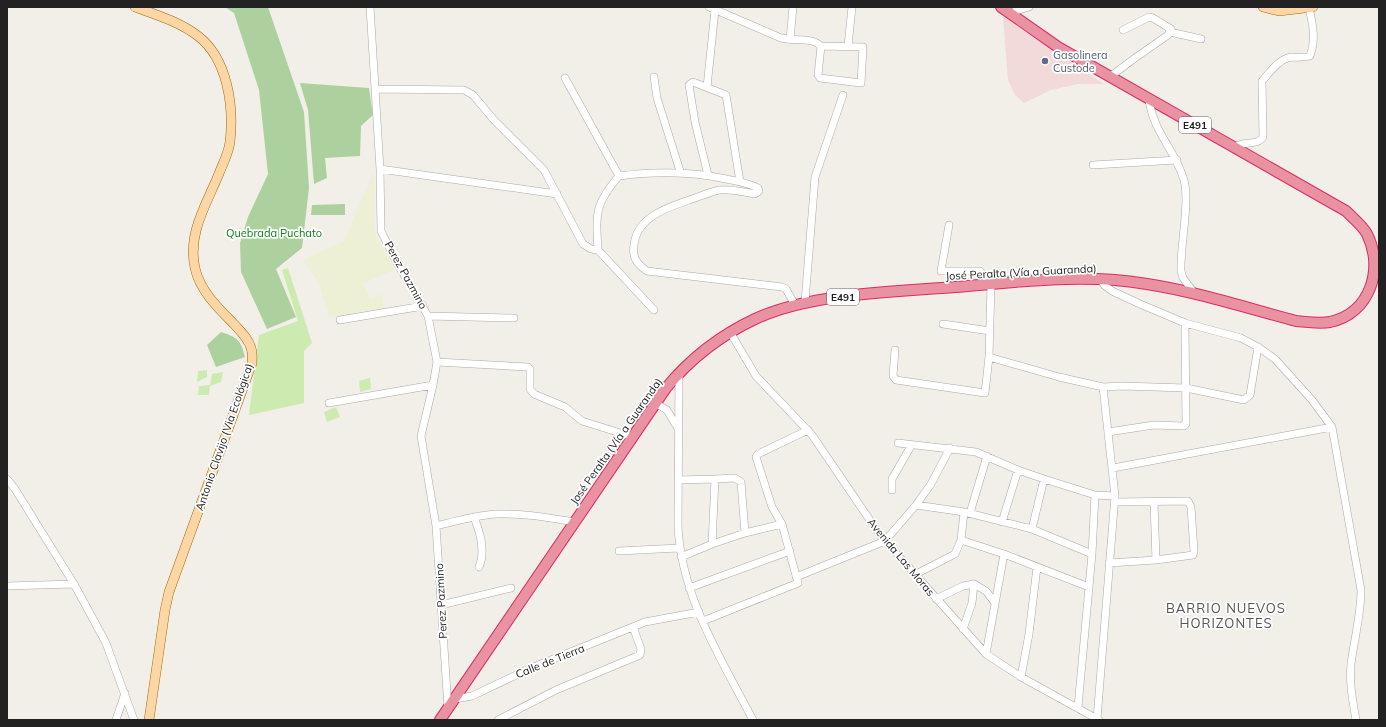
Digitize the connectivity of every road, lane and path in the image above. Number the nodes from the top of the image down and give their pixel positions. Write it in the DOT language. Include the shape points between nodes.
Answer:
graph roads {
  1 [pos="136,7"];
  2 [pos="370,7"];
  3 [pos="793,7"];
  4 [pos="852,7"];
  5 [pos="1028,7"];
  6 [pos="1263,7"];
  7 [pos="1311,7"];
  8 [pos="712,8"];
  9 [pos="1005,10"];
  10 [pos="1123,30"];
  11 [pos="1170,32"];
  12 [pos="1201,39"];
  13 [pos="790,40"];
  14 [pos="820,46"];
  15 [pos="848,46"];
  16 [pos="1111,76"];
  17 [pos="654,77"];
  18 [pos="565,78"];
  19 [pos="707,86"];
  20 [pos="376,88"];
  21 [pos="843,95"];
  22 [pos="1149,100"];
  23 [pos="1236,147"];
  24 [pos="1177,160"];
  25 [pos="1093,165"];
  26 [pos="380,169"];
  27 [pos="680,171"];
  28 [pos="708,175"];
  29 [pos="619,176"];
  30 [pos="740,182"];
  31 [pos="557,194"];
  32 [pos="949,225"];
  33 [pos="598,250"];
  34 [pos="1377,256"];
  35 [pos="1101,280"];
  36 [pos="992,284"];
  37 [pos="1196,294"];
  38 [pos="806,302"];
  39 [pos="794,305"];
  40 [pos="423,306"];
  41 [pos="654,310"];
  42 [pos="428,316"];
  43 [pos="514,318"];
  44 [pos="340,320"];
  45 [pos="1185,323"];
  46 [pos="943,324"];
  47 [pos="990,331"];
  48 [pos="730,332"];
  49 [pos="1258,347"];
  50 [pos="895,350"];
  51 [pos="989,357"];
  52 [pos="437,362"];
  53 [pos="679,373"];
  54 [pos="434,385"];
  55 [pos="1103,387"];
  56 [pos="1186,388"];
  57 [pos="329,403"];
  58 [pos="655,403"];
  59 [pos="678,427"];
  60 [pos="1332,427"];
  61 [pos="808,430"];
  62 [pos="1108,432"];
  63 [pos="632,437"];
  64 [pos="898,443"];
  65 [pos="911,446"];
  66 [pos="950,448"];
  67 [pos="987,456"];
  68 [pos="1113,468"];
  69 [pos="1018,470"];
  70 [pos="715,479"];
  71 [pos="1044,479"];
  72 [pos="7,480"];
  73 [pos="678,480"];
  74 [pos="892,490"];
  75 [pos="1095,495"];
  76 [pos="1115,499"];
  77 [pos="1154,502"];
  78 [pos="916,505"];
  79 [pos="967,512"];
  80 [pos="474,517"];
  81 [pos="575,522"];
  82 [pos="1002,522"];
  83 [pos="782,524"];
  84 [pos="436,526"];
  85 [pos="1032,529"];
  86 [pos="745,533"];
  87 [pos="961,540"];
  88 [pos="885,541"];
  89 [pos="712,544"];
  90 [pos="679,548"];
  91 [pos="619,551"];
  92 [pos="790,551"];
  93 [pos="1004,554"];
  94 [pos="1092,554"];
  95 [pos="681,557"];
  96 [pos="1156,560"];
  97 [pos="1109,563"];
  98 [pos="479,567"];
  99 [pos="1037,567"];
  100 [pos="914,575"];
  101 [pos="796,577"];
  102 [pos="74,584"];
  103 [pos="974,584"];
  104 [pos="7,586"];
  105 [pos="1089,587"];
  106 [pos="511,588"];
  107 [pos="689,588"];
  108 [pos="936,599"];
  109 [pos="995,603"];
  110 [pos="441,605"];
  111 [pos="699,612"];
  112 [pos="703,621"];
  113 [pos="633,627"];
  114 [pos="963,629"];
  115 [pos="986,654"];
  116 [pos="1021,677"];
  117 [pos="126,693"];
  118 [pos="455,699"];
  119 [pos="1078,707"];
  120 [pos="448,708"];
  121 [pos="1093,719"];
  122 [pos="116,720"];
  123 [pos="134,720"];
  124 [pos="149,720"];
  125 [pos="440,720"];
  126 [pos="498,720"];
  127 [pos="753,720"];
  128 [pos="1356,720"];
  1 -- 124 [label="main road, Antonio Clavijo (Via Ecológica)" via="172,21 198,36 215,54 225,82 231,110 230,144 201,211 193,242 195,268 208,297 247,338 252,350 252,363 169,592"];
  2 -- 20 [label="street, Perez Pazmino"];
  3 -- 13 [label="street"];
  4 -- 15 [label="street"];
  5 -- 9 [label="street"];
  6 -- 7 [label="main road" via="1279,11"];
  7 -- 23 [label="street" via="1314,46 1310,56 1290,57 1279,62 1262,81 1263,137 1257,142 1243,143"];
  8 -- 13 [label="street" via="774,36"];
  8 -- 19 [label="street"];
  9 -- 16 [label="highway, José Peralta (Vía a Guaranda) / E491" via="1058,47"];
  10 -- 11 [label="street" via="1149,17 1170,29"];
  11 -- 12 [label="street"];
  11 -- 16 [label="street"];
  13 -- 14 [label="street" via="814,41"];
  14 -- 15 [label="street"];
  14 -- 15 [label="street" via="820,78 861,83 863,47"];
  16 -- 22 [label="highway, José Peralta (Vía a Guaranda) / E491"];
  17 -- 27 [label="street" via="657,98"];
  18 -- 29 [label="street"];
  19 -- 28 [label="street" via="693,82 689,85"];
  19 -- 30 [label="street" via="723,92 727,98"];
  20 -- 26 [label="street, Perez Pazmino"];
  20 -- 31 [label="street" via="469,92 544,170"];
  21 -- 38 [label="street" via="815,177"];
  22 -- 23 [label="highway, José Peralta (Vía a Guaranda) / E491"];
  22 -- 24 [label="street" via="1151,116"];
  23 -- 34 [label="highway, José Peralta (Vía a Guaranda) / E491" via="1346,211 1366,233"];
  24 -- 25 [label="street"];
  24 -- 37 [label="street" via="1184,181 1185,196 1181,271 1183,278"];
  26 -- 31 [label="street"];
  26 -- 40 [label="street, Perez Pazmino" via="381,231"];
  27 -- 28 [label="street"];
  27 -- 29 [label="street"];
  28 -- 30 [label="street"];
  29 -- 33 [label="street" via="606,191 597,210"];
  30 -- 39 [label="street" via="759,191 755,194 718,190 654,214 638,230 634,240 635,260 639,266 647,270 782,287 786,289"];
  31 -- 33 [label="street" via="584,244"];
  32 -- 36 [label="street" via="940,271 980,271"];
  33 -- 41 [label="street"];
  34 -- 37 [label="highway, José Peralta (Vía a Guaranda) / E491" via="1371,286 1360,305 1346,316 1330,322 1296,321"];
  35 -- 36 [label="highway, José Peralta (Vía a Guaranda) / E491" via="1073,279"];
  35 -- 37 [label="highway, José Peralta (Vía a Guaranda) / E491" via="1148,284"];
  35 -- 45 [label="street" via="1112,290"];
  36 -- 38 [label="highway, José Peralta (Vía a Guaranda) / E491"];
  36 -- 47 [label="street"];
  38 -- 39 [label="highway, José Peralta (Vía a Guaranda) / E491"];
  39 -- 48 [label="highway, José Peralta (Vía a Guaranda) / E491"];
  40 -- 42 [label="street, Perez Pazmino"];
  40 -- 44 [label="street"];
  42 -- 43 [label="street"];
  42 -- 52 [label="street, Perez Pazmino"];
  45 -- 49 [label="street" via="1241,338"];
  45 -- 56 [label="street"];
  46 -- 47 [label="street"];
  47 -- 51 [label="street"];
  48 -- 53 [label="highway, José Peralta (Vía a Guaranda) / E491" via="698,355"];
  48 -- 61 [label="street, Avenida Las Moras" via="756,376"];
  49 -- 56 [label="street" via="1248,398 1244,400"];
  49 -- 60 [label="street" via="1275,359 1312,400"];
  50 -- 51 [label="street" via="893,376 896,380 985,393"];
  51 -- 55 [label="street"];
  52 -- 54 [label="street, Perez Pazmino"];
  52 -- 63 [label="street" via="528,366 530,389 534,394 565,407 582,421"];
  53 -- 58 [label="highway, José Peralta (Vía a Guaranda) / E491"];
  53 -- 59 [label="street"];
  54 -- 57 [label="street"];
  54 -- 84 [label="street, Perez Pazmino" via="421,436"];
  55 -- 56 [label="street"];
  55 -- 62 [label="street"];
  56 -- 62 [label="street" via="1184,426 1154,425"];
  58 -- 59 [label="street" via="667,410"];
  58 -- 63 [label="highway, José Peralta (Vía a Guaranda) / E491"];
  59 -- 73 [label="street"];
  60 -- 68 [label="street"];
  60 -- 128 [label="street" via="1361,590 1351,666"];
  61 -- 83 [label="street" via="756,457 772,507"];
  61 -- 88 [label="street, Avenida Las Moras"];
  62 -- 68 [label="street"];
  63 -- 81 [label="highway, José Peralta (Vía a Guaranda) / E491"];
  64 -- 65 [label="street"];
  65 -- 66 [label="street"];
  65 -- 74 [label="street" via="892,479"];
  66 -- 67 [label="street"];
  66 -- 78 [label="street" via="931,484"];
  67 -- 69 [label="street"];
  67 -- 79 [label="street"];
  68 -- 76 [label="street"];
  69 -- 71 [label="street"];
  69 -- 82 [label="street"];
  70 -- 73 [label="street"];
  70 -- 86 [label="street" via="734,478 741,482"];
  70 -- 89 [label="street"];
  71 -- 75 [label="street"];
  71 -- 85 [label="street"];
  72 -- 102 [label="street"];
  73 -- 90 [label="street"];
  75 -- 76 [label="street"];
  75 -- 94 [label="street"];
  76 -- 77 [label="street"];
  76 -- 97 [label="street"];
  77 -- 96 [label="street"];
  77 -- 96 [label="street" via="1190,503 1194,551 1192,555"];
  78 -- 79 [label="street"];
  78 -- 88 [label="street"];
  79 -- 82 [label="street"];
  79 -- 87 [label="street"];
  80 -- 81 [label="street" via="516,514"];
  80 -- 84 [label="street"];
  80 -- 98 [label="street" via="482,552"];
  81 -- 118 [label="highway, José Peralta (Vía a Guaranda) / E491"];
  82 -- 85 [label="street"];
  83 -- 86 [label="street"];
  83 -- 92 [label="street"];
  84 -- 110 [label="street, Perez Pazmino"];
  85 -- 94 [label="street"];
  86 -- 89 [label="street"];
  87 -- 93 [label="street"];
  87 -- 100 [label="street" via="955,554"];
  88 -- 100 [label="street, Avenida Las Moras"];
  88 -- 101 [label="street"];
  89 -- 95 [label="street"];
  90 -- 91 [label="street"];
  90 -- 95 [label="street"];
  92 -- 101 [label="street"];
  92 -- 107 [label="street"];
  93 -- 99 [label="street"];
  93 -- 109 [label="street"];
  94 -- 105 [label="street"];
  95 -- 107 [label="street"];
  96 -- 97 [label="street"];
  97 -- 121 [label="street"];
  99 -- 105 [label="street"];
  99 -- 116 [label="street"];
  100 -- 108 [label="street, Avenida Las Moras"];
  101 -- 112 [label="street" via="798,583"];
  102 -- 104 [label="street"];
  102 -- 117 [label="street" via="106,643"];
  103 -- 108 [label="street"];
  103 -- 109 [label="street" via="986,591"];
  103 -- 114 [label="street" via="972,603"];
  105 -- 119 [label="street"];
  106 -- 110 [label="street"];
  107 -- 111 [label="street"];
  108 -- 114 [label="street, Avenida Las Moras"];
  109 -- 115 [label="street"];
  110 -- 120 [label="street, Perez Pazmino"];
  111 -- 112 [label="street"];
  111 -- 113 [label="street, Calle de Tierra" via="645,622"];
  112 -- 127 [label="street"];
  113 -- 118 [label="street, Calle de Tierra" via="531,668 472,696"];
  113 -- 126 [label="street" via="641,649 640,655 556,690"];
  114 -- 115 [label="street, Avenida Las Moras"];
  115 -- 116 [label="street, Avenida Las Moras"];
  116 -- 119 [label="street, Avenida Las Moras"];
  117 -- 122 [label="street"];
  117 -- 123 [label="street"];
  118 -- 120 [label="highway, José Peralta (Vía a Guaranda) / E491"];
  119 -- 121 [label="street, Avenida Las Moras"];
  120 -- 125 [label="highway, José Peralta (Vía a Guaranda) / E491"];
}
